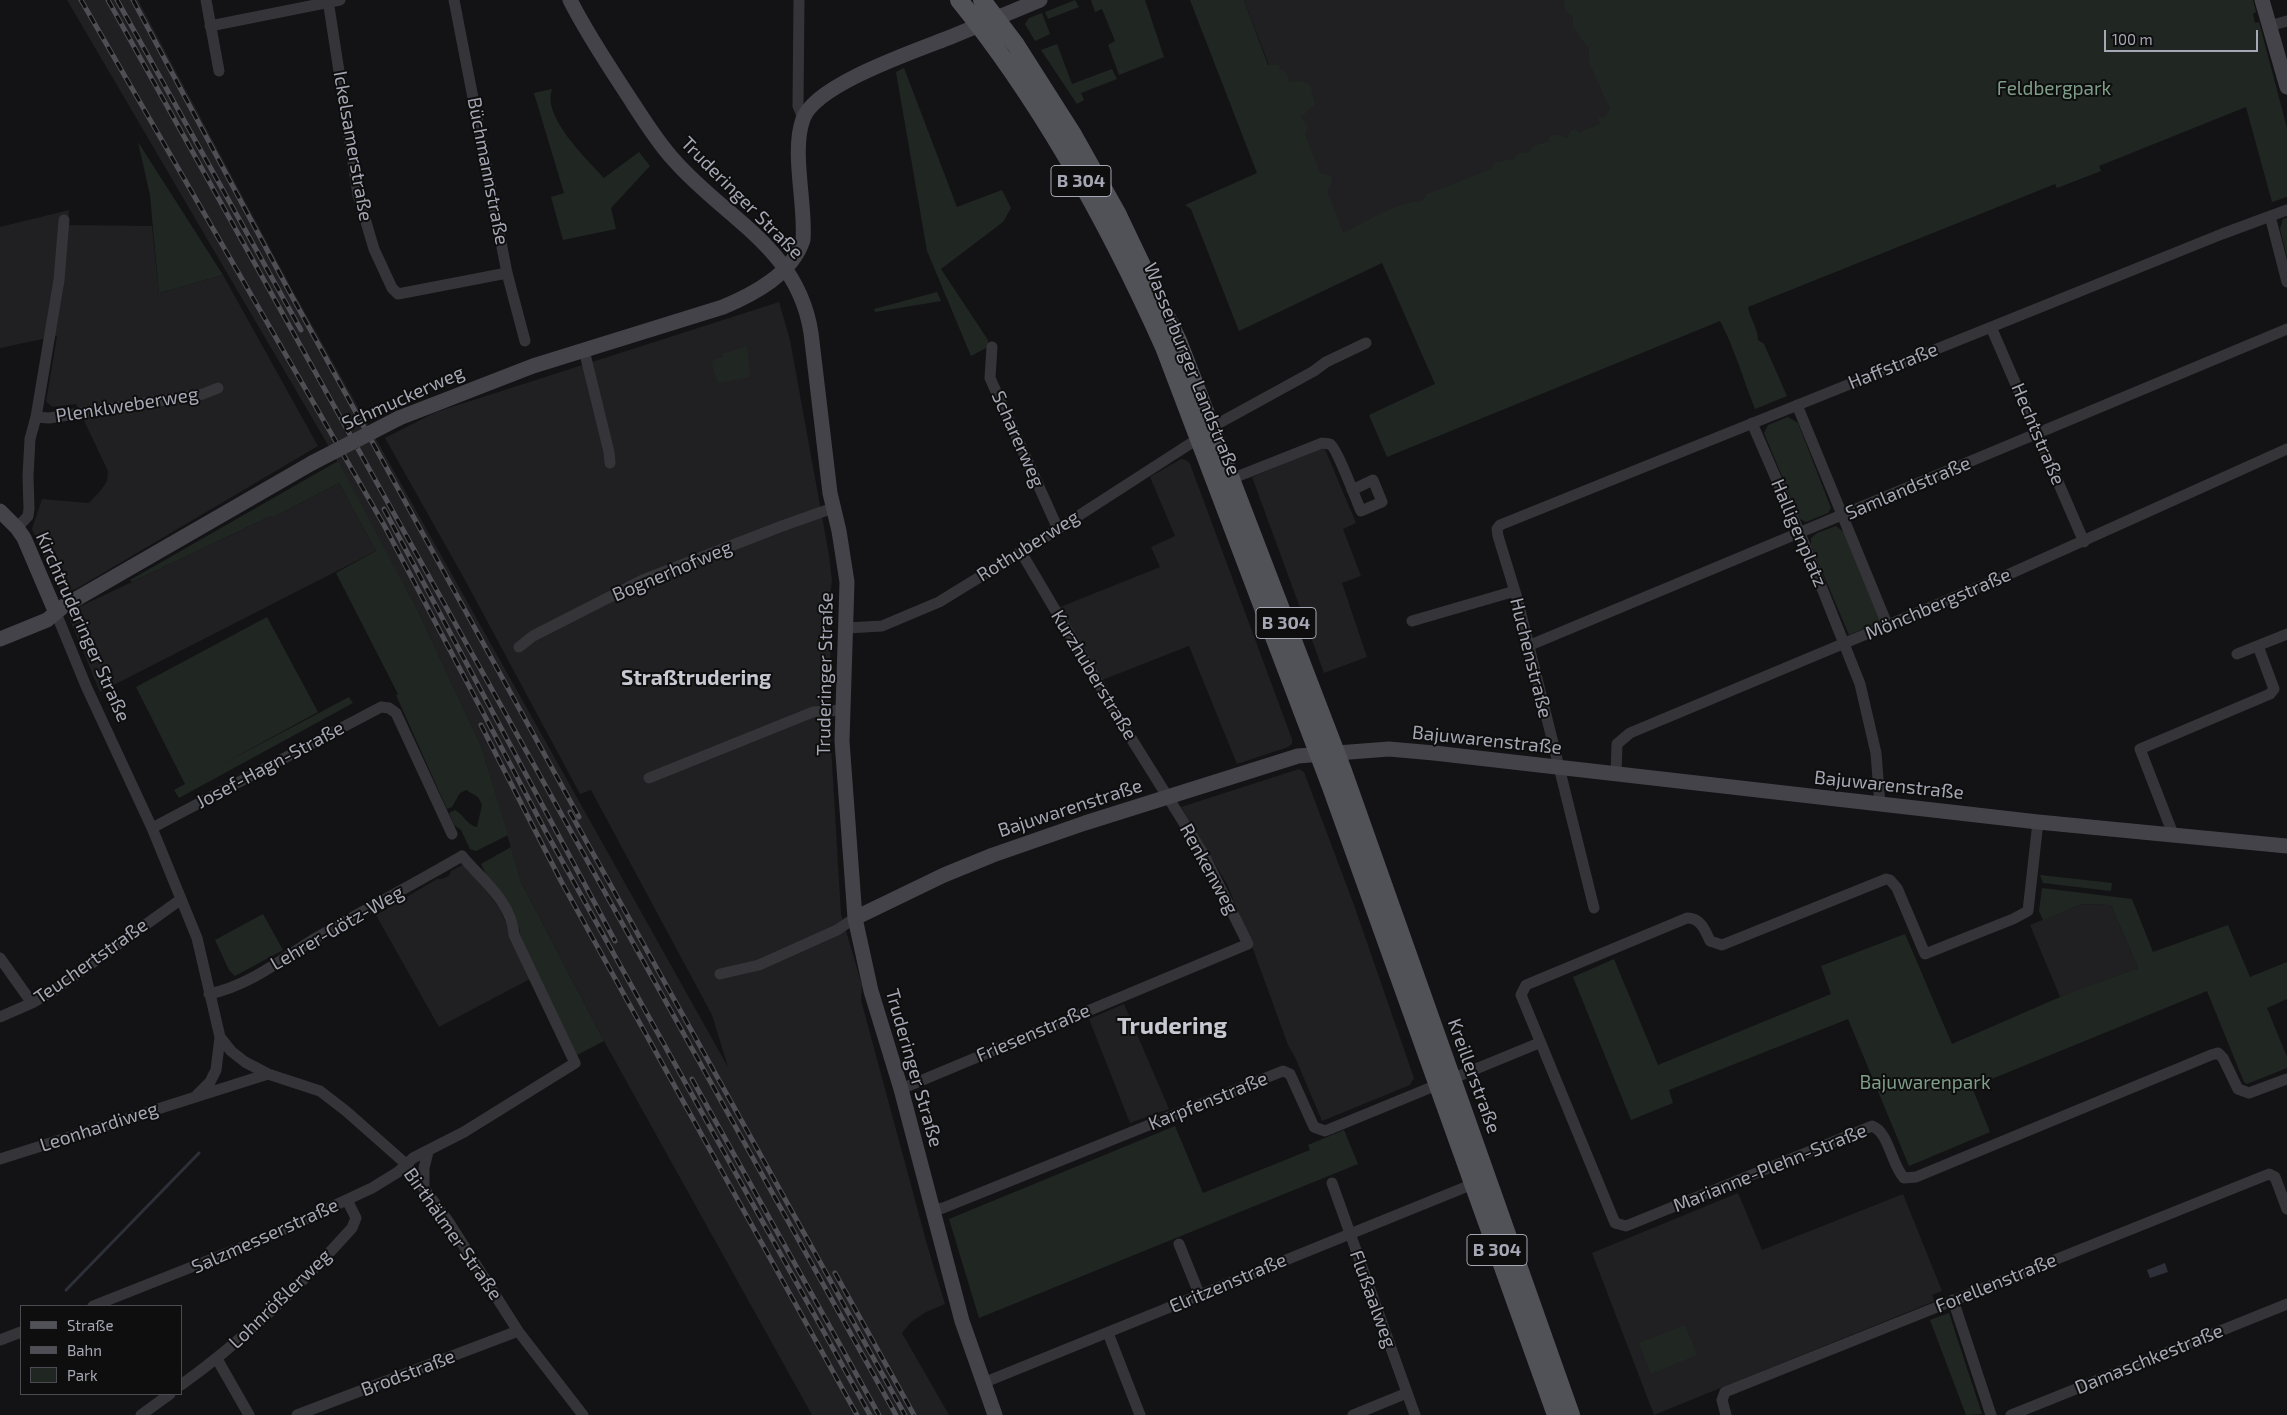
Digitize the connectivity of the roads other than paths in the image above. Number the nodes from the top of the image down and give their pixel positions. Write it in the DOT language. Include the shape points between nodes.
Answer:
graph roads {
  1 [pos="206,0"];
  2 [pos="454,0"];
  3 [pos="570,0"];
  4 [pos="799,0"];
  5 [pos="959,0"];
  6 [pos="982,0"];
  7 [pos="1040,0"];
  8 [pos="2262,0"];
  9 [pos="332,1"];
  10 [pos="996,18"];
  11 [pos="2287,21"];
  12 [pos="210,26"];
  13 [pos="978,26"];
  14 [pos="2269,26"];
  15 [pos="219,72"];
  16 [pos="2287,87"];
  17 [pos="803,118"];
  18 [pos="2287,210"];
  19 [pos="2270,216"];
  20 [pos="64,220"];
  21 [pos="786,267"];
  22 [pos="507,273"];
  23 [pos="2287,282"];
  24 [pos="1991,327"];
  25 [pos="2287,330"];
  26 [pos="525,341"];
  27 [pos="1366,343"];
  28 [pos="992,347"];
  29 [pos="584,350"];
  30 [pos="218,388"];
  31 [pos="1797,405"];
  32 [pos="36,417"];
  33 [pos="1752,423"];
  34 [pos="1205,432"];
  35 [pos="2038,433"];
  36 [pos="2287,449"];
  37 [pos="610,463"];
  38 [pos="1231,479"];
  39 [pos="1352,490"];
  40 [pos="833,508"];
  41 [pos="0,511"];
  42 [pos="1843,515"];
  43 [pos="1500,525"];
  44 [pos="17,528"];
  45 [pos="1058,530"];
  46 [pos="1800,533"];
  47 [pos="2084,542"];
  48 [pos="1021,552"];
  49 [pos="1515,591"];
  50 [pos="56,613"];
  51 [pos="1412,621"];
  52 [pos="1887,624"];
  53 [pos="847,628"];
  54 [pos="2287,634"];
  55 [pos="0,639"];
  56 [pos="1844,643"];
  57 [pos="1528,646"];
  58 [pos="2258,646"];
  59 [pos="519,647"];
  60 [pos="2237,654"];
  61 [pos="842,710"];
  62 [pos="1336,752"];
  63 [pos="1318,754"];
  64 [pos="1558,768"];
  65 [pos="1616,774"];
  66 [pos="649,778"];
  67 [pos="1168,797"];
  68 [pos="1880,805"];
  69 [pos="2038,822"];
  70 [pos="152,828"];
  71 [pos="452,834"];
  72 [pos="2172,834"];
  73 [pos="2287,846"];
  74 [pos="180,900"];
  75 [pos="1594,908"];
  76 [pos="855,918"];
  77 [pos="1248,944"];
  78 [pos="0,958"];
  79 [pos="720,974"];
  80 [pos="209,994"];
  81 [pos="32,1003"];
  82 [pos="0,1017"];
  83 [pos="220,1037"];
  84 [pos="1540,1043"];
  85 [pos="575,1063"];
  86 [pos="268,1074"];
  87 [pos="2287,1079"];
  88 [pos="1445,1082"];
  89 [pos="901,1089"];
  90 [pos="197,1095"];
  91 [pos="428,1152"];
  92 [pos="0,1158"];
  93 [pos="406,1164"];
  94 [pos="1332,1183"];
  95 [pos="1473,1184"];
  96 [pos="424,1187"];
  97 [pos="348,1200"];
  98 [pos="2287,1209"];
  99 [pos="932,1210"];
  100 [pos="1349,1233"];
  101 [pos="1179,1244"];
  102 [pos="1200,1296"];
  103 [pos="1953,1300"];
  104 [pos="2287,1304"];
  105 [pos="97,1305"];
  106 [pos="518,1331"];
  107 [pos="20,1332"];
  108 [pos="1108,1333"];
  109 [pos="0,1340"];
  110 [pos="217,1359"];
  111 [pos="983,1383"];
  112 [pos="182,1385"];
  113 [pos="1407,1393"];
  114 [pos="169,1395"];
  115 [pos="141,1415"];
  116 [pos="249,1415"];
  117 [pos="297,1415"];
  118 [pos="583,1415"];
  119 [pos="995,1415"];
  120 [pos="1140,1415"];
  121 [pos="1352,1415"];
  122 [pos="1415,1415"];
  123 [pos="1556,1415"];
  124 [pos="1571,1415"];
  125 [pos="1726,1415"];
  126 [pos="1991,1415"];
  127 [pos="2011,1415"];
  1 -- 12 [label="street"];
  2 -- 22 [label="street, Büchmannstraße"];
  3 -- 21 [label="street, Truderinger Straße" via="609,67 671,158"];
  4 -- 17 [label="street" via="798,106"];
  5 -- 13 [label="main road, Wasserburger Landstraße / B 304"];
  6 -- 10 [label="main road, Wasserburger Landstraße / B 304"];
  7 -- 10 [label="street"];
  8 -- 14 [label="street"];
  9 -- 12 [label="street"];
  9 -- 22 [label="street, Ickelsamerstraße" via="358,195 374,249 392,288 398,294"];
  10 -- 13 [label="street"];
  10 -- 34 [label="main road, Wasserburger Landstraße / B 304" via="1063,116 1118,215 1178,341"];
  11 -- 14 [label="street"];
  12 -- 15 [label="street"];
  13 -- 17 [label="street" via="852,79 821,98"];
  13 -- 34 [label="main road, Wasserburger Landstraße / B 304" via="1026,90 1072,164 1136,286"];
  14 -- 16 [label="street"];
  17 -- 21 [label="street, Schmuckerweg" via="799,148 803,240"];
  18 -- 19 [label="street, Haffstraße"];
  19 -- 23 [label="street"];
  19 -- 24 [label="street, Haffstraße"];
  20 -- 32 [label="street, Kirchtruderinger Straße" via="59,280"];
  21 -- 29 [label="street, Schmuckerweg" via="767,284 736,302"];
  21 -- 40 [label="street, Truderinger Straße" via="802,297 809,321"];
  22 -- 26 [label="street, Büchmannstraße"];
  24 -- 31 [label="street, Haffstraße"];
  24 -- 35 [label="street, Hechtstraße"];
  25 -- 35 [label="street, Samlandstraße"];
  27 -- 34 [label="street, Rothuberweg" via="1326,362"];
  28 -- 45 [label="street, Scharerweg" via="990,378"];
  29 -- 37 [label="street"];
  29 -- 50 [label="street, Schmuckerweg, bridge" via="399,418 312,463"];
  30 -- 32 [label="street, Plenklweberweg" via="203,394 49,418"];
  31 -- 33 [label="street, Haffstraße"];
  31 -- 42 [label="street"];
  32 -- 44 [label="street, Kirchtruderinger Straße" via="29,446 28,516"];
  33 -- 43 [label="street, Haffstraße"];
  33 -- 46 [label="street, Halligenplatz"];
  34 -- 38 [label="main road, Wasserburger Landstraße / B 304"];
  34 -- 45 [label="street, Rothuberweg"];
  34 -- 63 [label="main road, Wasserburger Landstraße / B 304"];
  35 -- 42 [label="street, Samlandstraße"];
  35 -- 47 [label="street, Hechtstraße"];
  36 -- 47 [label="street, Mönchbergstraße"];
  38 -- 39 [label="street" via="1322,443 1335,449"];
  38 -- 62 [label="main road, Wasserburger Landstraße / B 304"];
  40 -- 53 [label="street, Truderinger Straße" via="845,566"];
  40 -- 59 [label="street, Bognerhofweg" via="643,580 533,636"];
  41 -- 44 [label="street"];
  42 -- 46 [label="street, Samlandstraße"];
  42 -- 52 [label="street"];
  43 -- 49 [label="street, Huchenstraße" via="1498,536"];
  44 -- 50 [label="street, Kirchtruderinger Straße"];
  45 -- 48 [label="street, Rothuberweg"];
  46 -- 56 [label="street, Halligenplatz"];
  46 -- 57 [label="street, Samlandstraße"];
  47 -- 52 [label="street, Mönchbergstraße"];
  48 -- 53 [label="street, Rothuberweg" via="915,613 882,626"];
  48 -- 67 [label="street, Kurzhuberstraße"];
  49 -- 51 [label="street"];
  49 -- 57 [label="street, Huchenstraße"];
  50 -- 55 [label="street, Schmuckerweg" via="37,625"];
  50 -- 70 [label="street, Kirchtruderinger Straße"];
  52 -- 56 [label="street, Mönchbergstraße"];
  53 -- 61 [label="street, Truderinger Straße"];
  54 -- 58 [label="street"];
  56 -- 65 [label="street, Mönchbergstraße" via="1630,733 1617,744"];
  56 -- 68 [label="street, Halligenplatz" via="1860,684 1873,732"];
  57 -- 64 [label="street, Huchenstraße"];
  58 -- 60 [label="street"];
  58 -- 72 [label="street" via="2274,689 2270,694 2140,749"];
  61 -- 66 [label="street" via="813,712"];
  61 -- 76 [label="street, Truderinger Straße"];
  62 -- 63 [label="street, Bajuwarenstraße"];
  62 -- 64 [label="street, Bajuwarenstraße" via="1389,749"];
  62 -- 88 [label="main road, Kreillerstraße / B 304"];
  63 -- 67 [label="street, Bajuwarenstraße" via="1298,756"];
  63 -- 88 [label="main road, Kreillerstraße / B 304"];
  64 -- 65 [label="street, Bajuwarenstraße"];
  64 -- 75 [label="street, Huchenstraße"];
  65 -- 68 [label="street, Bajuwarenstraße"];
  67 -- 76 [label="street, Bajuwarenstraße" via="993,855"];
  67 -- 77 [label="street, Renkenweg" via="1220,883"];
  68 -- 69 [label="street, Bajuwarenstraße"];
  69 -- 72 [label="street, Bajuwarenstraße"];
  69 -- 84 [label="street" via="2029,909 2023,915 1925,954 1897,888 1890,880 1881,880 1722,945 1710,941 1694,918 1687,918 1526,985 1521,995"];
  70 -- 71 [label="street, Josef-Hagn-Straße" via="381,707 396,713"];
  70 -- 74 [label="street, Kirchtruderinger Straße"];
  72 -- 73 [label="street, Bajuwarenstraße"];
  74 -- 80 [label="street, Kirchtruderinger Straße" via="197,938"];
  74 -- 81 [label="street, Teuchertstraße"];
  76 -- 79 [label="street, Bajuwarenstraße" via="759,965"];
  76 -- 89 [label="street, Truderinger Straße" via="871,991"];
  77 -- 89 [label="street, Friesenstraße"];
  78 -- 81 [label="street"];
  80 -- 83 [label="street, Kirchtruderinger Straße"];
  80 -- 85 [label="street, Lehrer-Götz-Weg" via="228,990 248,980 462,856 506,906 514,934"];
  81 -- 82 [label="street, Teuchertstraße"];
  83 -- 86 [label="street, Birthälmer Straße" via="245,1062"];
  83 -- 90 [label="street" via="216,1070"];
  84 -- 87 [label="street, Marianne-Plehn-Straße" via="1613,1219 1622,1226 1872,1126 1882,1131 1897,1171 1904,1178 1916,1177 2218,1053 2242,1092 2249,1093"];
  84 -- 88 [label="street"];
  85 -- 91 [label="street, Salzmesserstraße"];
  86 -- 90 [label="street, Leonhardiweg"];
  86 -- 93 [label="street, Birthälmer Straße" via="320,1091"];
  88 -- 95 [label="main road, Kreillerstraße / B 304"];
  88 -- 99 [label="street, Karpfenstraße" via="1325,1131 1314,1127 1290,1074 1283,1071"];
  88 -- 124 [label="main road, Kreillerstraße / B 304"];
  89 -- 99 [label="street, Truderinger Straße"];
  90 -- 92 [label="street, Leonhardiweg"];
  91 -- 93 [label="street, Salzmesserstraße"];
  91 -- 96 [label="street"];
  93 -- 96 [label="street, Birthälmer Straße"];
  93 -- 97 [label="street, Salzmesserstraße"];
  94 -- 100 [label="street, Flußaalweg"];
  95 -- 100 [label="street, Elritzenstraße"];
  95 -- 123 [label="main road, Kreillerstraße / B 304"];
  96 -- 106 [label="street, Birthälmer Straße"];
  97 -- 105 [label="street, Salzmesserstraße" via="209,1261"];
  97 -- 110 [label="street, Lohnrößlerweg" via="356,1218 352,1228 278,1304"];
  98 -- 103 [label="street, Forellenstraße" via="2272,1175"];
  99 -- 111 [label="street, Truderinger Straße" via="962,1321"];
  100 -- 102 [label="street, Elritzenstraße"];
  100 -- 113 [label="street, Flußaalweg"];
  101 -- 102 [label="street"];
  102 -- 108 [label="street, Elritzenstraße"];
  103 -- 125 [label="street, Forellenstraße" via="1724,1392"];
  103 -- 126 [label="street"];
  104 -- 127 [label="street, Damaschkestraße"];
  106 -- 117 [label="street, Brodstraße"];
  106 -- 118 [label="street, Birthälmer Straße"];
  107 -- 109 [label="street"];
  108 -- 111 [label="street, Elritzenstraße"];
  108 -- 120 [label="street"];
  110 -- 112 [label="street, Lohnrößlerweg"];
  110 -- 116 [label="street"];
  111 -- 119 [label="street, Truderinger Straße"];
  113 -- 121 [label="street"];
  113 -- 122 [label="street, Flußaalweg"];
  114 -- 115 [label="street"];
}
